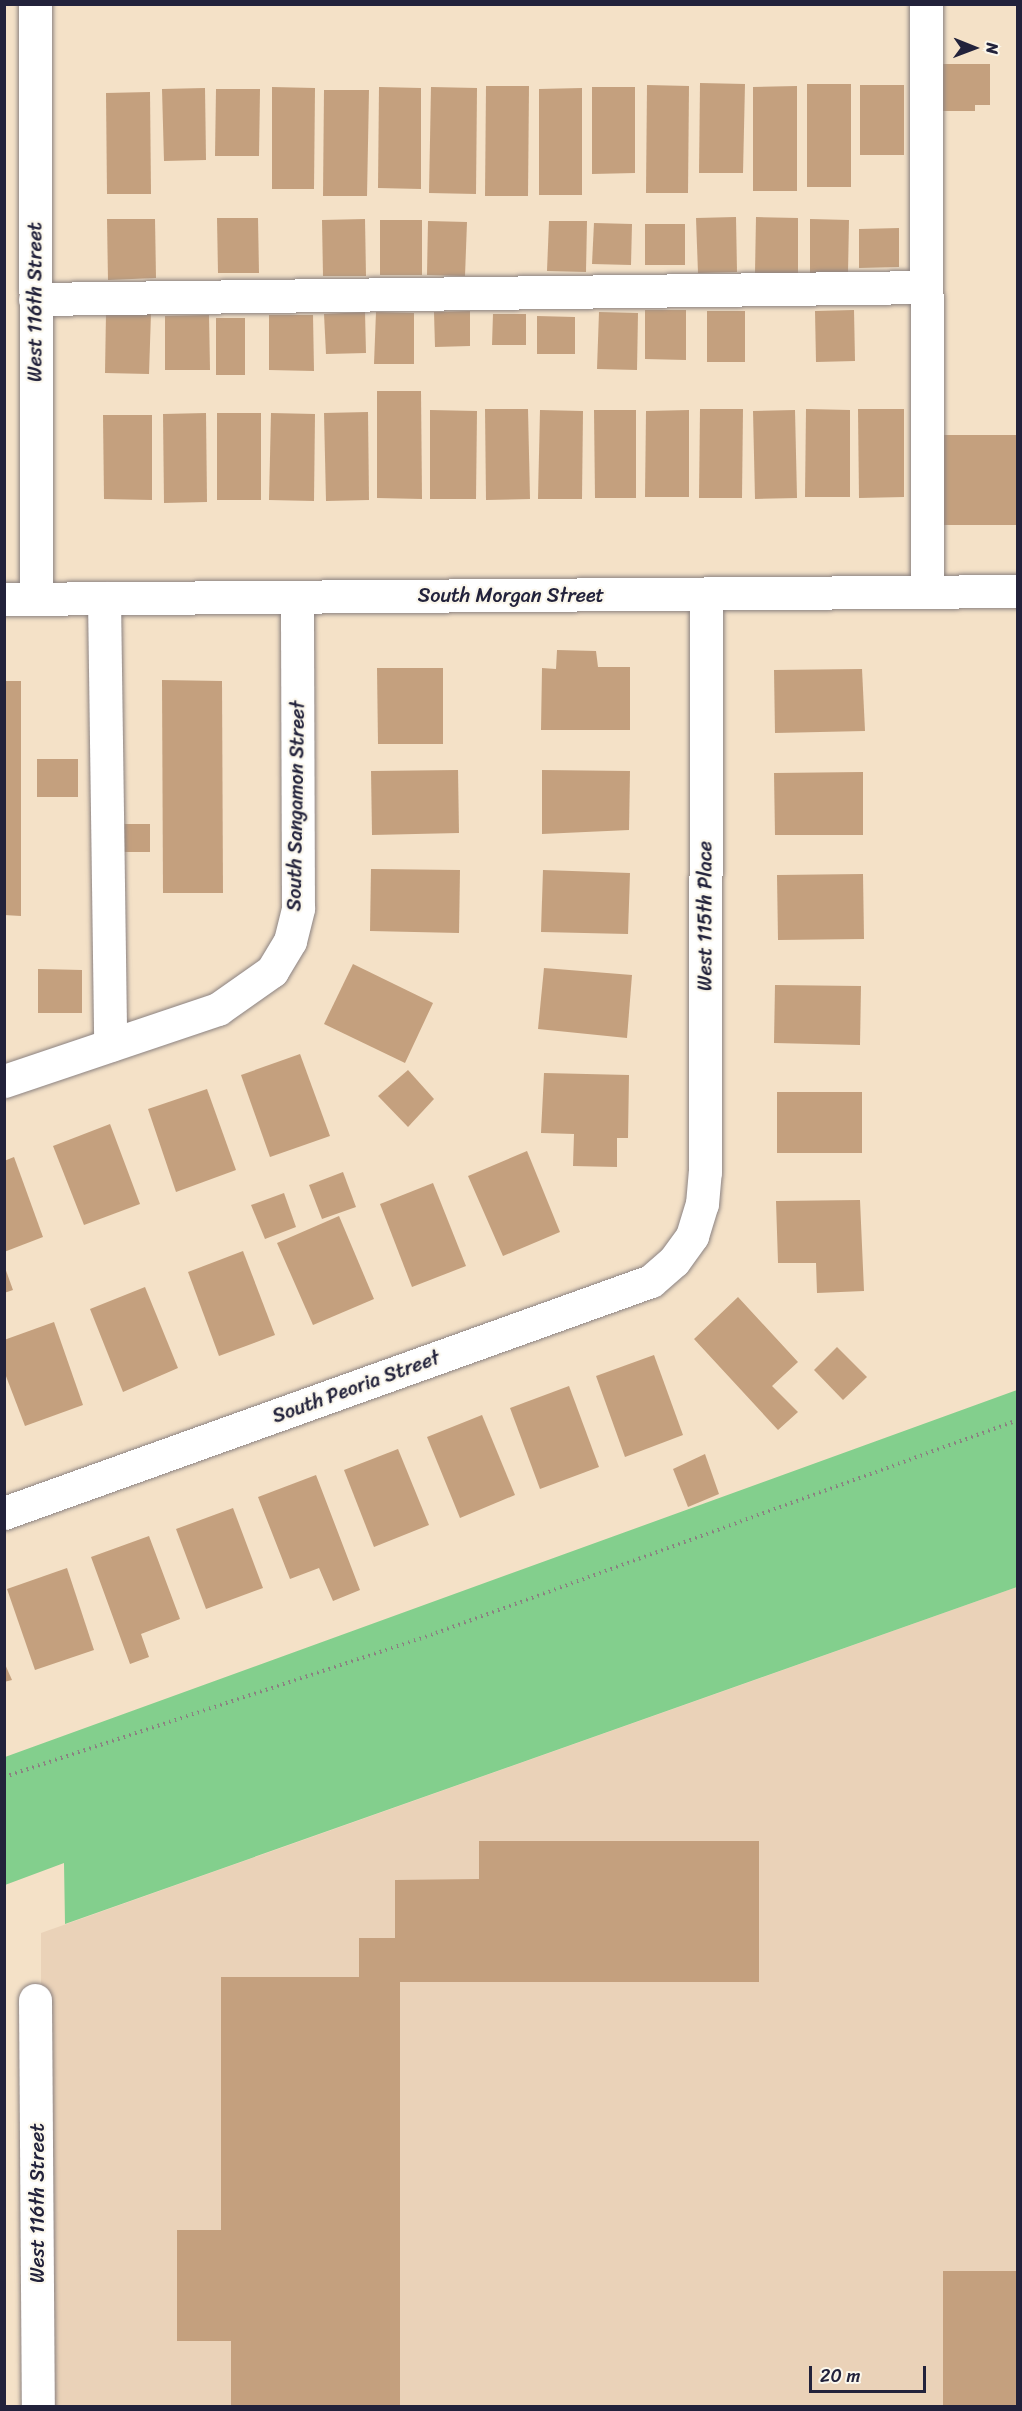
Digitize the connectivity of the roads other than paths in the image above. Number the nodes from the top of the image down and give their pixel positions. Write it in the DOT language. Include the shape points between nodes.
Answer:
graph roads {
  1 [pos="35,4"];
  2 [pos="926,4"];
  3 [pos="926,287"];
  4 [pos="35,298"];
  5 [pos="1017,591"];
  6 [pos="927,592"];
  7 [pos="706,594"];
  8 [pos="297,597"];
  9 [pos="104,598"];
  10 [pos="20,599"];
  11 [pos="110,1045"];
  12 [pos="4,1081"];
  13 [pos="692,1236"];
  14 [pos="4,1513"];
  15 [pos="35,2000"];
  16 [pos="38,2406"];
  1 -- 4 [label="street, West 116th Street"];
  2 -- 3 [label="street"];
  3 -- 4 [label="street"];
  3 -- 6 [label="street"];
  4 -- 10 [label="street, West 116th Street"];
  5 -- 6 [label="street, South Morgan Street"];
  6 -- 7 [label="street, South Morgan Street"];
  7 -- 8 [label="street, South Morgan Street"];
  7 -- 13 [label="street, West 115th Place" via="705,1172 702,1204"];
  8 -- 9 [label="street, South Morgan Street"];
  8 -- 11 [label="street, South Sangamon Street" via="298,908 290,941 272,971 218,1009"];
  9 -- 10 [label="street, South Morgan Street"];
  9 -- 11 [label="street"];
  11 -- 12 [label="street, South Sangamon Street"];
  13 -- 14 [label="street, South Peoria Street" via="674,1261 651,1281"];
  15 -- 16 [label="street, West 116th Street"];
}
